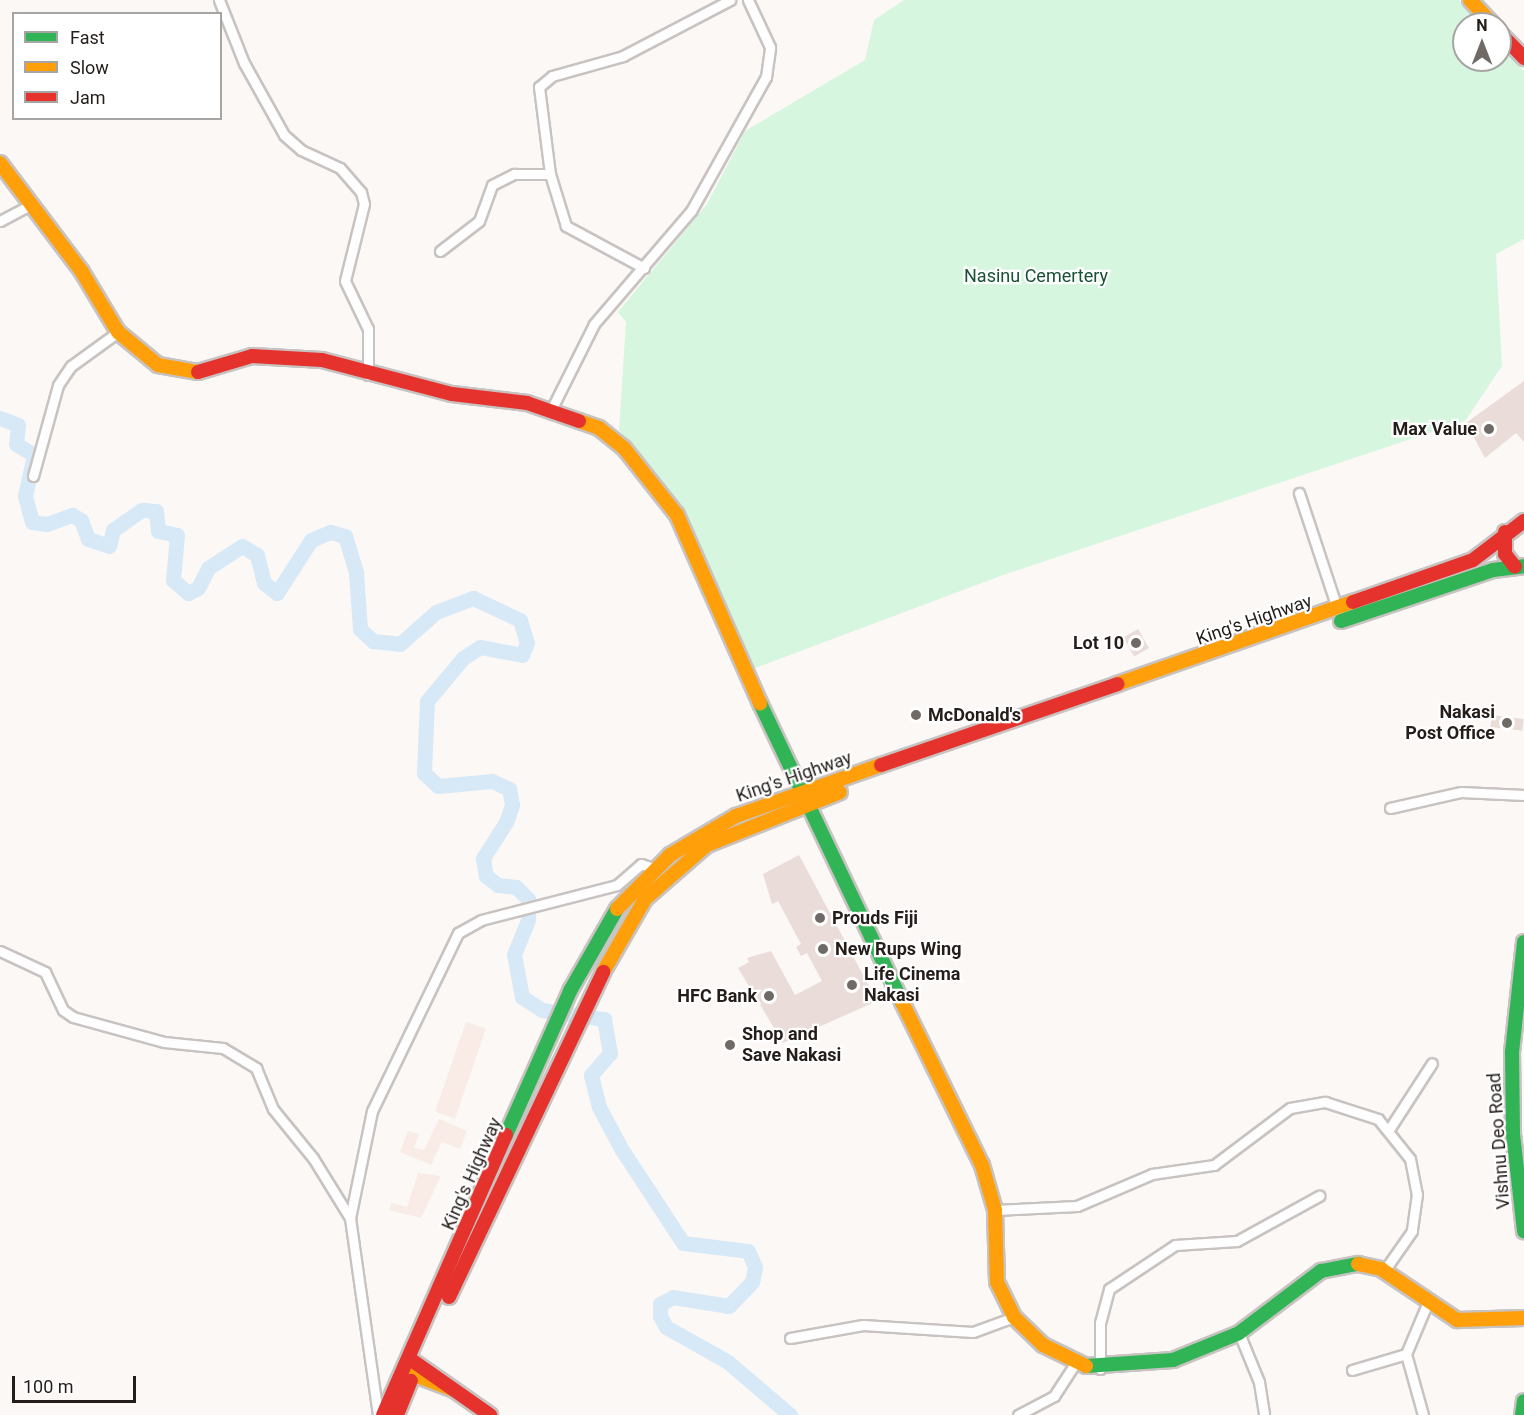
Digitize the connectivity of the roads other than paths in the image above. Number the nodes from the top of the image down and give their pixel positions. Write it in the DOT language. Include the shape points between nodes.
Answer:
graph roads {
  1 [pos="219,0"];
  2 [pos="730,0"];
  3 [pos="747,0"];
  4 [pos="1470,0"];
  5 [pos="1481,12"];
  6 [pos="1512,46"];
  7 [pos="1524,58"];
  8 [pos="0,163"];
  9 [pos="549,174"];
  10 [pos="32,204"];
  11 [pos="0,221"];
  12 [pos="440,251"];
  13 [pos="644,268"];
  14 [pos="118,332"];
  15 [pos="368,375"];
  16 [pos="551,411"];
  17 [pos="33,476"];
  18 [pos="1299,493"];
  19 [pos="1516,527"];
  20 [pos="1521,569"];
  21 [pos="1338,611"];
  22 [pos="1524,795"];
  23 [pos="802,800"];
  24 [pos="1390,808"];
  25 [pos="653,868"];
  26 [pos="1524,942"];
  27 [pos="0,951"];
  28 [pos="1432,1063"];
  29 [pos="1390,1128"];
  30 [pos="1521,1179"];
  31 [pos="1319,1196"];
  32 [pos="995,1210"];
  33 [pos="350,1218"];
  34 [pos="1524,1231"];
  35 [pos="1384,1271"];
  36 [pos="1427,1304"];
  37 [pos="1014,1317"];
  38 [pos="1524,1318"];
  39 [pos="1239,1333"];
  40 [pos="790,1338"];
  41 [pos="1406,1354"];
  42 [pos="1075,1364"];
  43 [pos="412,1368"];
  44 [pos="1100,1369"];
  45 [pos="1352,1370"];
  46 [pos="1524,1401"];
  47 [pos="378,1415"];
  48 [pos="383,1415"];
  49 [pos="397,1415"];
  50 [pos="490,1415"];
  51 [pos="1018,1415"];
  52 [pos="1264,1415"];
  53 [pos="1424,1415"];
  54 [pos="1522,1415"];
  1 -- 15 [label="street" via="244,63 284,135 301,150 340,168 361,192 364,204 345,281 368,329"];
  2 -- 9 [label="street" via="623,56 545,81 538,98"];
  3 -- 13 [label="street" via="757,11 772,62 732,144 691,211"];
  4 -- 5 [label="main road"];
  6 -- 7 [label="main road"];
  8 -- 10 [label="main road"];
  9 -- 12 [label="street" via="514,174 492,185 479,221"];
  9 -- 13 [label="street" via="566,226"];
  10 -- 11 [label="street"];
  10 -- 14 [label="main road"];
  13 -- 16 [label="street" via="594,324"];
  14 -- 15 [label="main road" via="158,365 193,374 252,356 283,355"];
  14 -- 17 [label="street" via="71,366 58,385"];
  15 -- 16 [label="main road"];
  16 -- 23 [label="main road" via="599,428 624,448 677,515"];
  18 -- 21 [label="street"];
  19 -- 20 [label="main road" via="1505,554"];
  19 -- 21 [label="main road, King's Highway" via="1473,560"];
  20 -- 23 [label="main road, King's Highway" via="1207,665"];
  21 -- 23 [label="main road, King's Highway"];
  22 -- 24 [label="street" via="1461,792"];
  23 -- 25 [label="main road, King's Highway" via="736,816"];
  23 -- 32 [label="main road" via="982,1165"];
  23 -- 43 [label="main road, King's Highway" via="716,841 678,865 640,908 591,1000 573,1044"];
  25 -- 33 [label="street" via="641,864 626,882 466,926 447,949 372,1111"];
  25 -- 43 [label="main road, King's Highway" via="600,932 570,991"];
  26 -- 30 [label="main road, Vishnu Deo Road" via="1512,1052"];
  27 -- 33 [label="street" via="45,972 63,1010 73,1017 164,1042 208,1044 250,1061 273,1109 314,1158"];
  28 -- 29 [label="street"];
  29 -- 32 [label="street" via="1352,1107 1325,1102 1296,1106 1214,1165 1152,1174 1093,1203"];
  29 -- 35 [label="street" via="1410,1159 1417,1207 1409,1239"];
  30 -- 34 [label="main road, Vishnu Deo Road"];
  31 -- 44 [label="street" via="1237,1241 1175,1245 1109,1289 1100,1323"];
  32 -- 37 [label="main road" via="997,1282"];
  33 -- 47 [label="street"];
  35 -- 36 [label="main road"];
  35 -- 39 [label="main road" via="1360,1262 1329,1267"];
  36 -- 38 [label="main road" via="1457,1320"];
  36 -- 41 [label="street"];
  37 -- 40 [label="street" via="973,1332 864,1325"];
  37 -- 42 [label="main road" via="1043,1345"];
  39 -- 44 [label="main road" via="1148,1367"];
  39 -- 52 [label="street" via="1259,1382"];
  41 -- 45 [label="street"];
  41 -- 53 [label="street"];
  42 -- 44 [label="main road"];
  42 -- 51 [label="street" via="1054,1396"];
  43 -- 48 [label="main road, King's Highway"];
  43 -- 49 [label="main road, King's Highway"];
  43 -- 50 [label="main road"];
  46 -- 54 [label="main road"];
}
